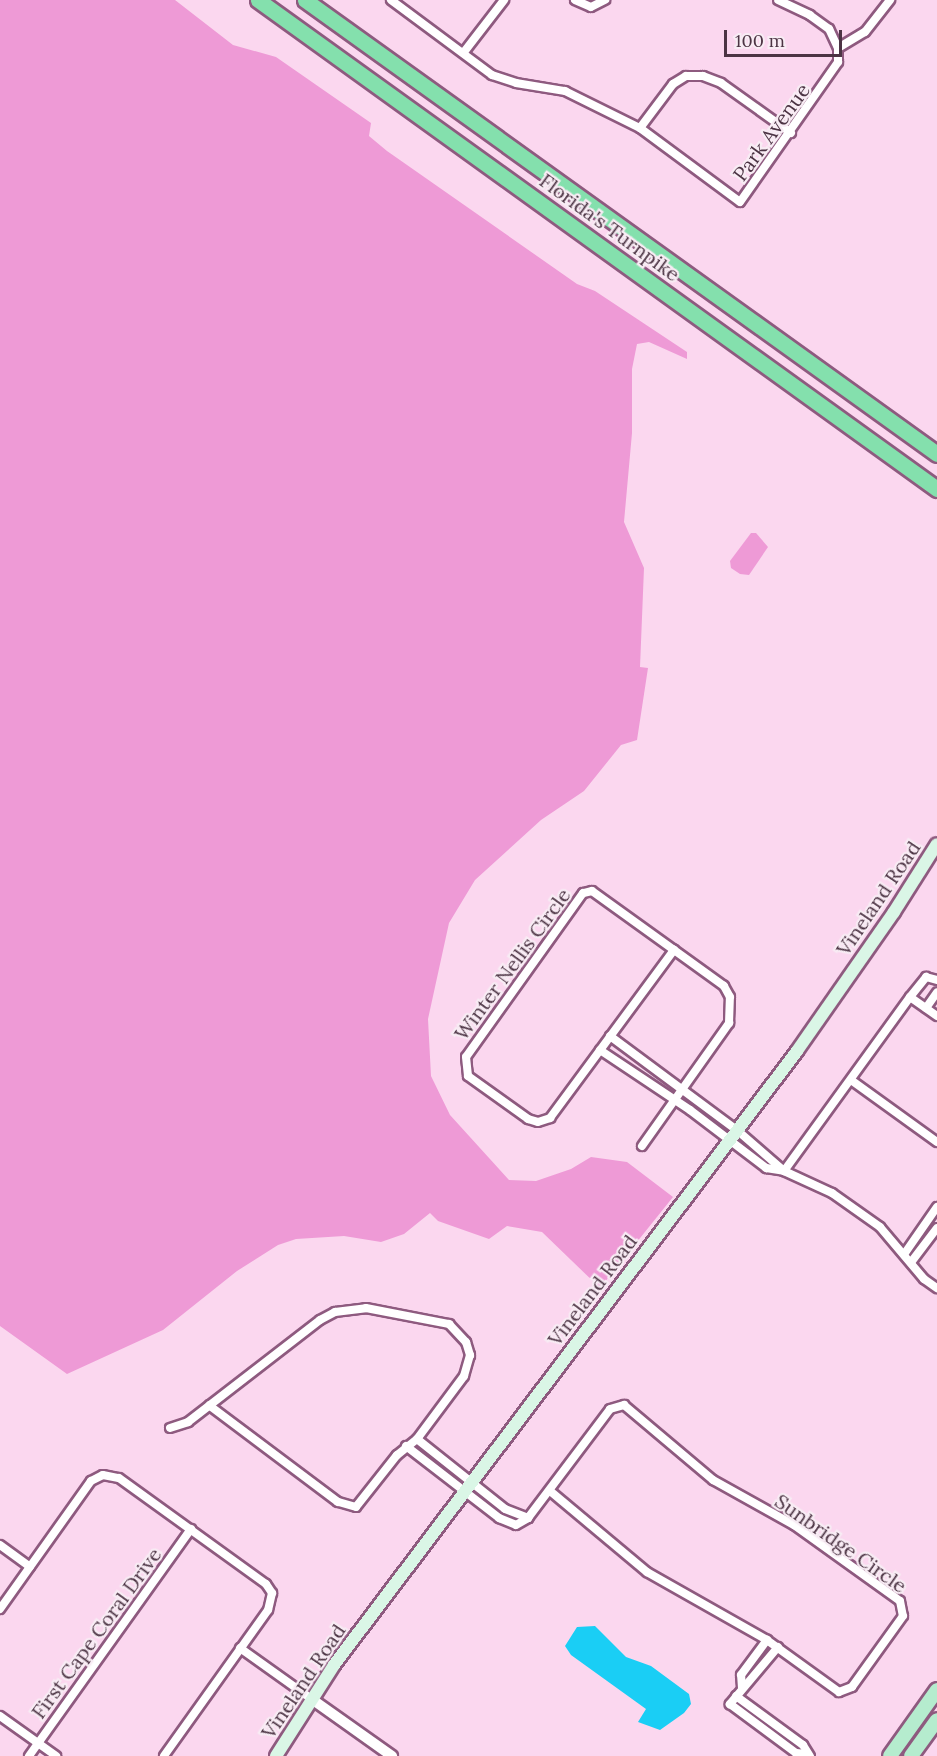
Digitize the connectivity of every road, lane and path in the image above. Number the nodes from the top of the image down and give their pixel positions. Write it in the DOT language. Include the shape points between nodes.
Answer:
graph roads {
  1 [pos="258,0"];
  2 [pos="305,0"];
  3 [pos="504,0"];
  4 [pos="574,0"];
  5 [pos="605,0"];
  6 [pos="777,0"];
  7 [pos="890,0"];
  8 [pos="394,1"];
  9 [pos="838,48"];
  10 [pos="464,52"];
  11 [pos="639,128"];
  12 [pos="790,133"];
  13 [pos="937,454"];
  14 [pos="937,489"];
  15 [pos="937,844"];
  16 [pos="674,950"];
  17 [pos="937,980"];
  18 [pos="937,992"];
  19 [pos="910,997"];
  20 [pos="926,1008"];
  21 [pos="937,1016"];
  22 [pos="610,1036"];
  23 [pos="600,1050"];
  24 [pos="852,1080"];
  25 [pos="683,1089"];
  26 [pos="674,1101"];
  27 [pos="703,1106"];
  28 [pos="696,1115"];
  29 [pos="734,1136"];
  30 [pos="937,1142"];
  31 [pos="642,1146"];
  32 [pos="766,1153"];
  33 [pos="759,1162"];
  34 [pos="784,1172"];
  35 [pos="937,1207"];
  36 [pos="937,1228"];
  37 [pos="905,1253"];
  38 [pos="912,1262"];
  39 [pos="937,1288"];
  40 [pos="209,1406"];
  41 [pos="170,1428"];
  42 [pos="417,1439"];
  43 [pos="406,1446"];
  44 [pos="468,1486"];
  45 [pos="550,1491"];
  46 [pos="505,1509"];
  47 [pos="499,1518"];
  48 [pos="528,1518"];
  49 [pos="190,1529"];
  50 [pos="0,1545"];
  51 [pos="30,1567"];
  52 [pos="0,1609"];
  53 [pos="767,1640"];
  54 [pos="778,1647"];
  55 [pos="240,1648"];
  56 [pos="742,1688"];
  57 [pos="937,1690"];
  58 [pos="736,1696"];
  59 [pos="313,1700"];
  60 [pos="0,1716"];
  61 [pos="937,1720"];
  62 [pos="38,1743"];
  63 [pos="808,1755"];
  64 [pos="29,1756"];
  65 [pos="56,1756"];
  66 [pos="164,1756"];
  67 [pos="276,1756"];
  68 [pos="392,1756"];
  69 [pos="890,1756"];
  70 [pos="911,1756"];
  1 -- 14 [label="highway, Florida's Turnpike"];
  2 -- 13 [label="highway, Florida's Turnpike"];
  3 -- 10 [label="street"];
  4 -- 5 [label="street" via="591,7"];
  6 -- 9 [label="street" via="829,29"];
  7 -- 9 [label="street" via="865,32"];
  8 -- 10 [label="street"];
  9 -- 12 [label="street, Park Avenue" via="832,76"];
  10 -- 11 [label="street" via="492,75 565,91"];
  11 -- 12 [label="street" via="673,84 686,76 703,75"];
  11 -- 12 [label="street, Park Avenue" via="740,202"];
  15 -- 29 [label="main road, Vineland Road" via="894,912"];
  16 -- 22 [label="street, Winter Nellis Circle"];
  16 -- 23 [label="street, Winter Nellis Circle" via="588,890 466,1057 464,1066 468,1076 538,1122 550,1118"];
  16 -- 25 [label="street" via="724,986 730,997 729,1023"];
  17 -- 19 [label="street" via="926,976"];
  18 -- 20 [label="street"];
  19 -- 20 [label="street"];
  19 -- 24 [label="street"];
  20 -- 21 [label="street"];
  22 -- 23 [label="street, Winter Nellis Circle"];
  22 -- 25 [label="street"];
  23 -- 26 [label="street"];
  24 -- 30 [label="street"];
  24 -- 34 [label="street"];
  25 -- 26 [label="street"];
  25 -- 27 [label="street"];
  26 -- 28 [label="street"];
  26 -- 31 [label="street"];
  27 -- 28 [label="street"];
  27 -- 29 [label="street"];
  28 -- 29 [label="street"];
  29 -- 32 [label="street"];
  29 -- 33 [label="street"];
  29 -- 44 [label="main road, Vineland Road"];
  32 -- 33 [label="street"];
  32 -- 34 [label="street"];
  33 -- 34 [label="street"];
  34 -- 37 [label="street" via="832,1192 880,1227"];
  35 -- 37 [label="street"];
  36 -- 38 [label="street"];
  37 -- 38 [label="street"];
  38 -- 39 [label="street" via="924,1279"];
  40 -- 41 [label="street" via="188,1422"];
  40 -- 42 [label="street" via="320,1320 335,1312 366,1308 449,1324 466,1342 470,1354 464,1376"];
  40 -- 43 [label="street" via="346,1506 356,1507 364,1501"];
  42 -- 43 [label="street"];
  42 -- 44 [label="street"];
  43 -- 44 [label="street"];
  44 -- 46 [label="street"];
  44 -- 47 [label="street"];
  44 -- 59 [label="main road, Vineland Road" via="334,1665"];
  45 -- 48 [label="street, Sunbridge Circle"];
  45 -- 53 [label="street, Sunbridge Circle" via="647,1572"];
  45 -- 54 [label="street, Sunbridge Circle" via="610,1409 624,1405 713,1480 794,1525 900,1601 905,1610 846,1692 839,1692"];
  46 -- 47 [label="street"];
  46 -- 48 [label="street"];
  47 -- 48 [label="street" via="516,1525"];
  49 -- 51 [label="street" via="119,1478 103,1475 91,1481"];
  49 -- 55 [label="street" via="266,1584 272,1593 268,1610"];
  49 -- 62 [label="street, First Cape Coral Drive"];
  50 -- 51 [label="street"];
  51 -- 52 [label="street"];
  53 -- 54 [label="street, Sunbridge Circle"];
  53 -- 56 [label="street" via="741,1675"];
  54 -- 56 [label="street" via="750,1684"];
  55 -- 59 [label="street"];
  55 -- 66 [label="street"];
  56 -- 58 [label="street"];
  57 -- 69 [label="main road"];
  58 -- 63 [label="street" via="803,1745"];
  58 -- 63 [label="street" via="730,1704 796,1752"];
  59 -- 67 [label="main road, Vineland Road"];
  59 -- 68 [label="street"];
  60 -- 62 [label="street"];
  61 -- 70 [label="main road"];
  62 -- 64 [label="street, First Cape Coral Drive"];
  62 -- 65 [label="street"];
}
